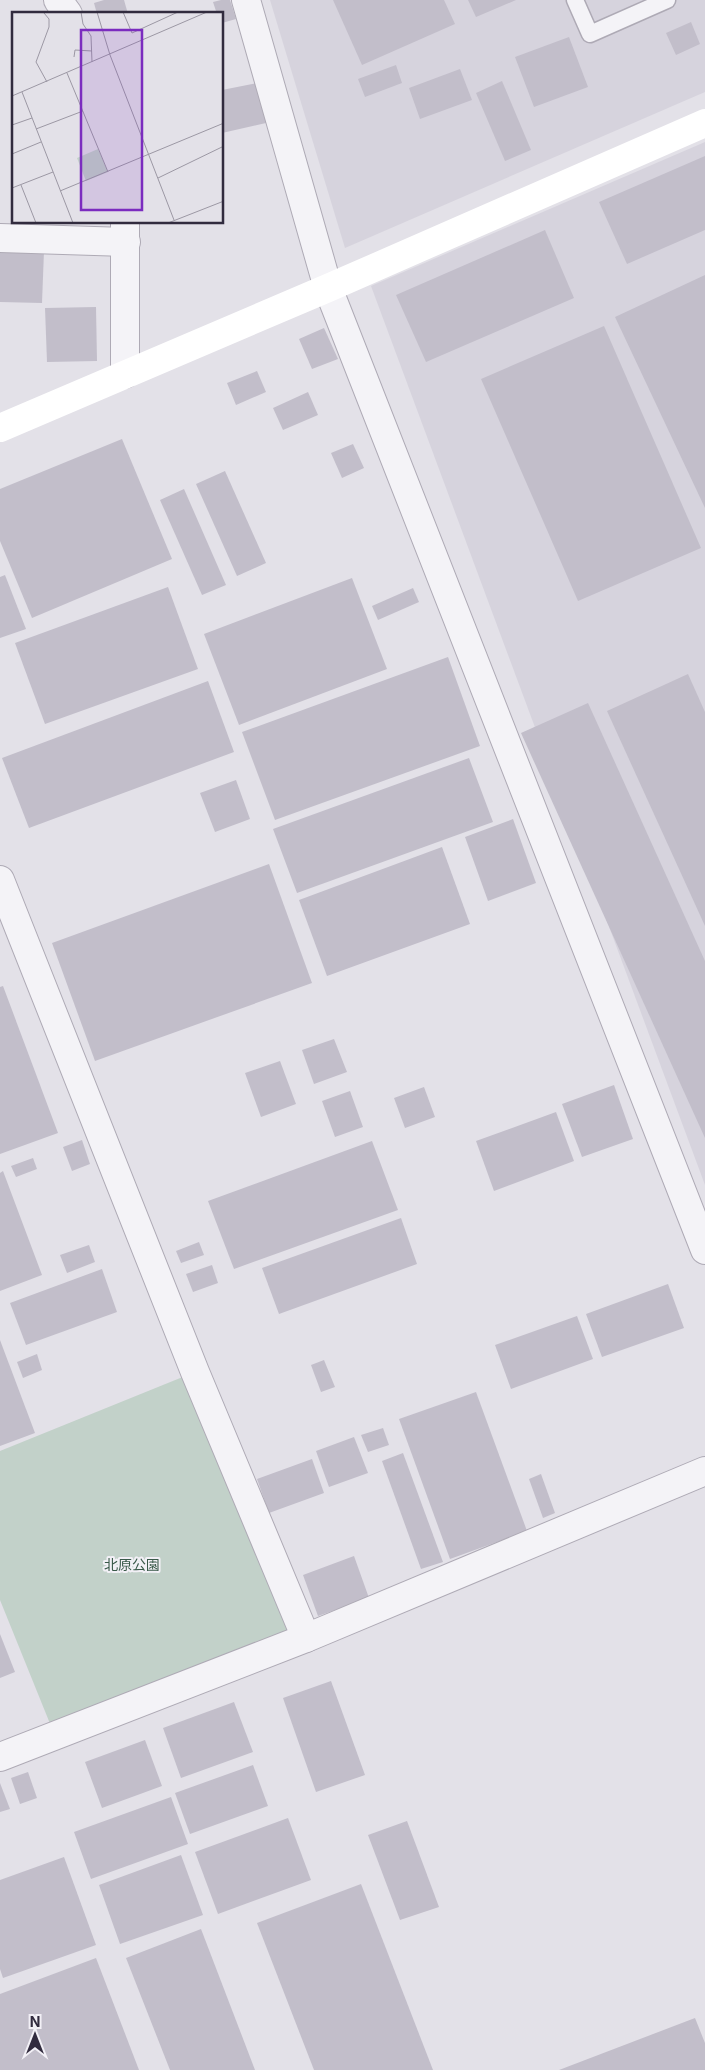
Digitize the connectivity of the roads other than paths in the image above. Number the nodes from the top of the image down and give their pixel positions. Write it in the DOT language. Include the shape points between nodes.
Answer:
graph roads {
  1 [pos="58,0"];
  2 [pos="246,0"];
  3 [pos="575,0"];
  4 [pos="667,0"];
  5 [pos="67,12"];
  6 [pos="705,123"];
  7 [pos="125,232"];
  8 [pos="0,238"];
  9 [pos="328,288"];
  10 [pos="125,374"];
  11 [pos="0,428"];
  12 [pos="0,880"];
  13 [pos="10,934"];
  14 [pos="705,1250"];
  15 [pos="705,1471"];
  16 [pos="306,1638"];
  17 [pos="0,1757"];
  1 -- 5 [label="street"];
  2 -- 9 [label="street"];
  3 -- 4 [label="lane" via="590,34"];
  6 -- 9 [label="street"];
  7 -- 8 [label="street"];
  7 -- 10 [label="street"];
  9 -- 10 [label="street"];
  9 -- 14 [label="street"];
  10 -- 11 [label="street"];
  12 -- 13 [label="street"];
  13 -- 16 [label="street"];
  15 -- 16 [label="street"];
  16 -- 17 [label="street"];
}
